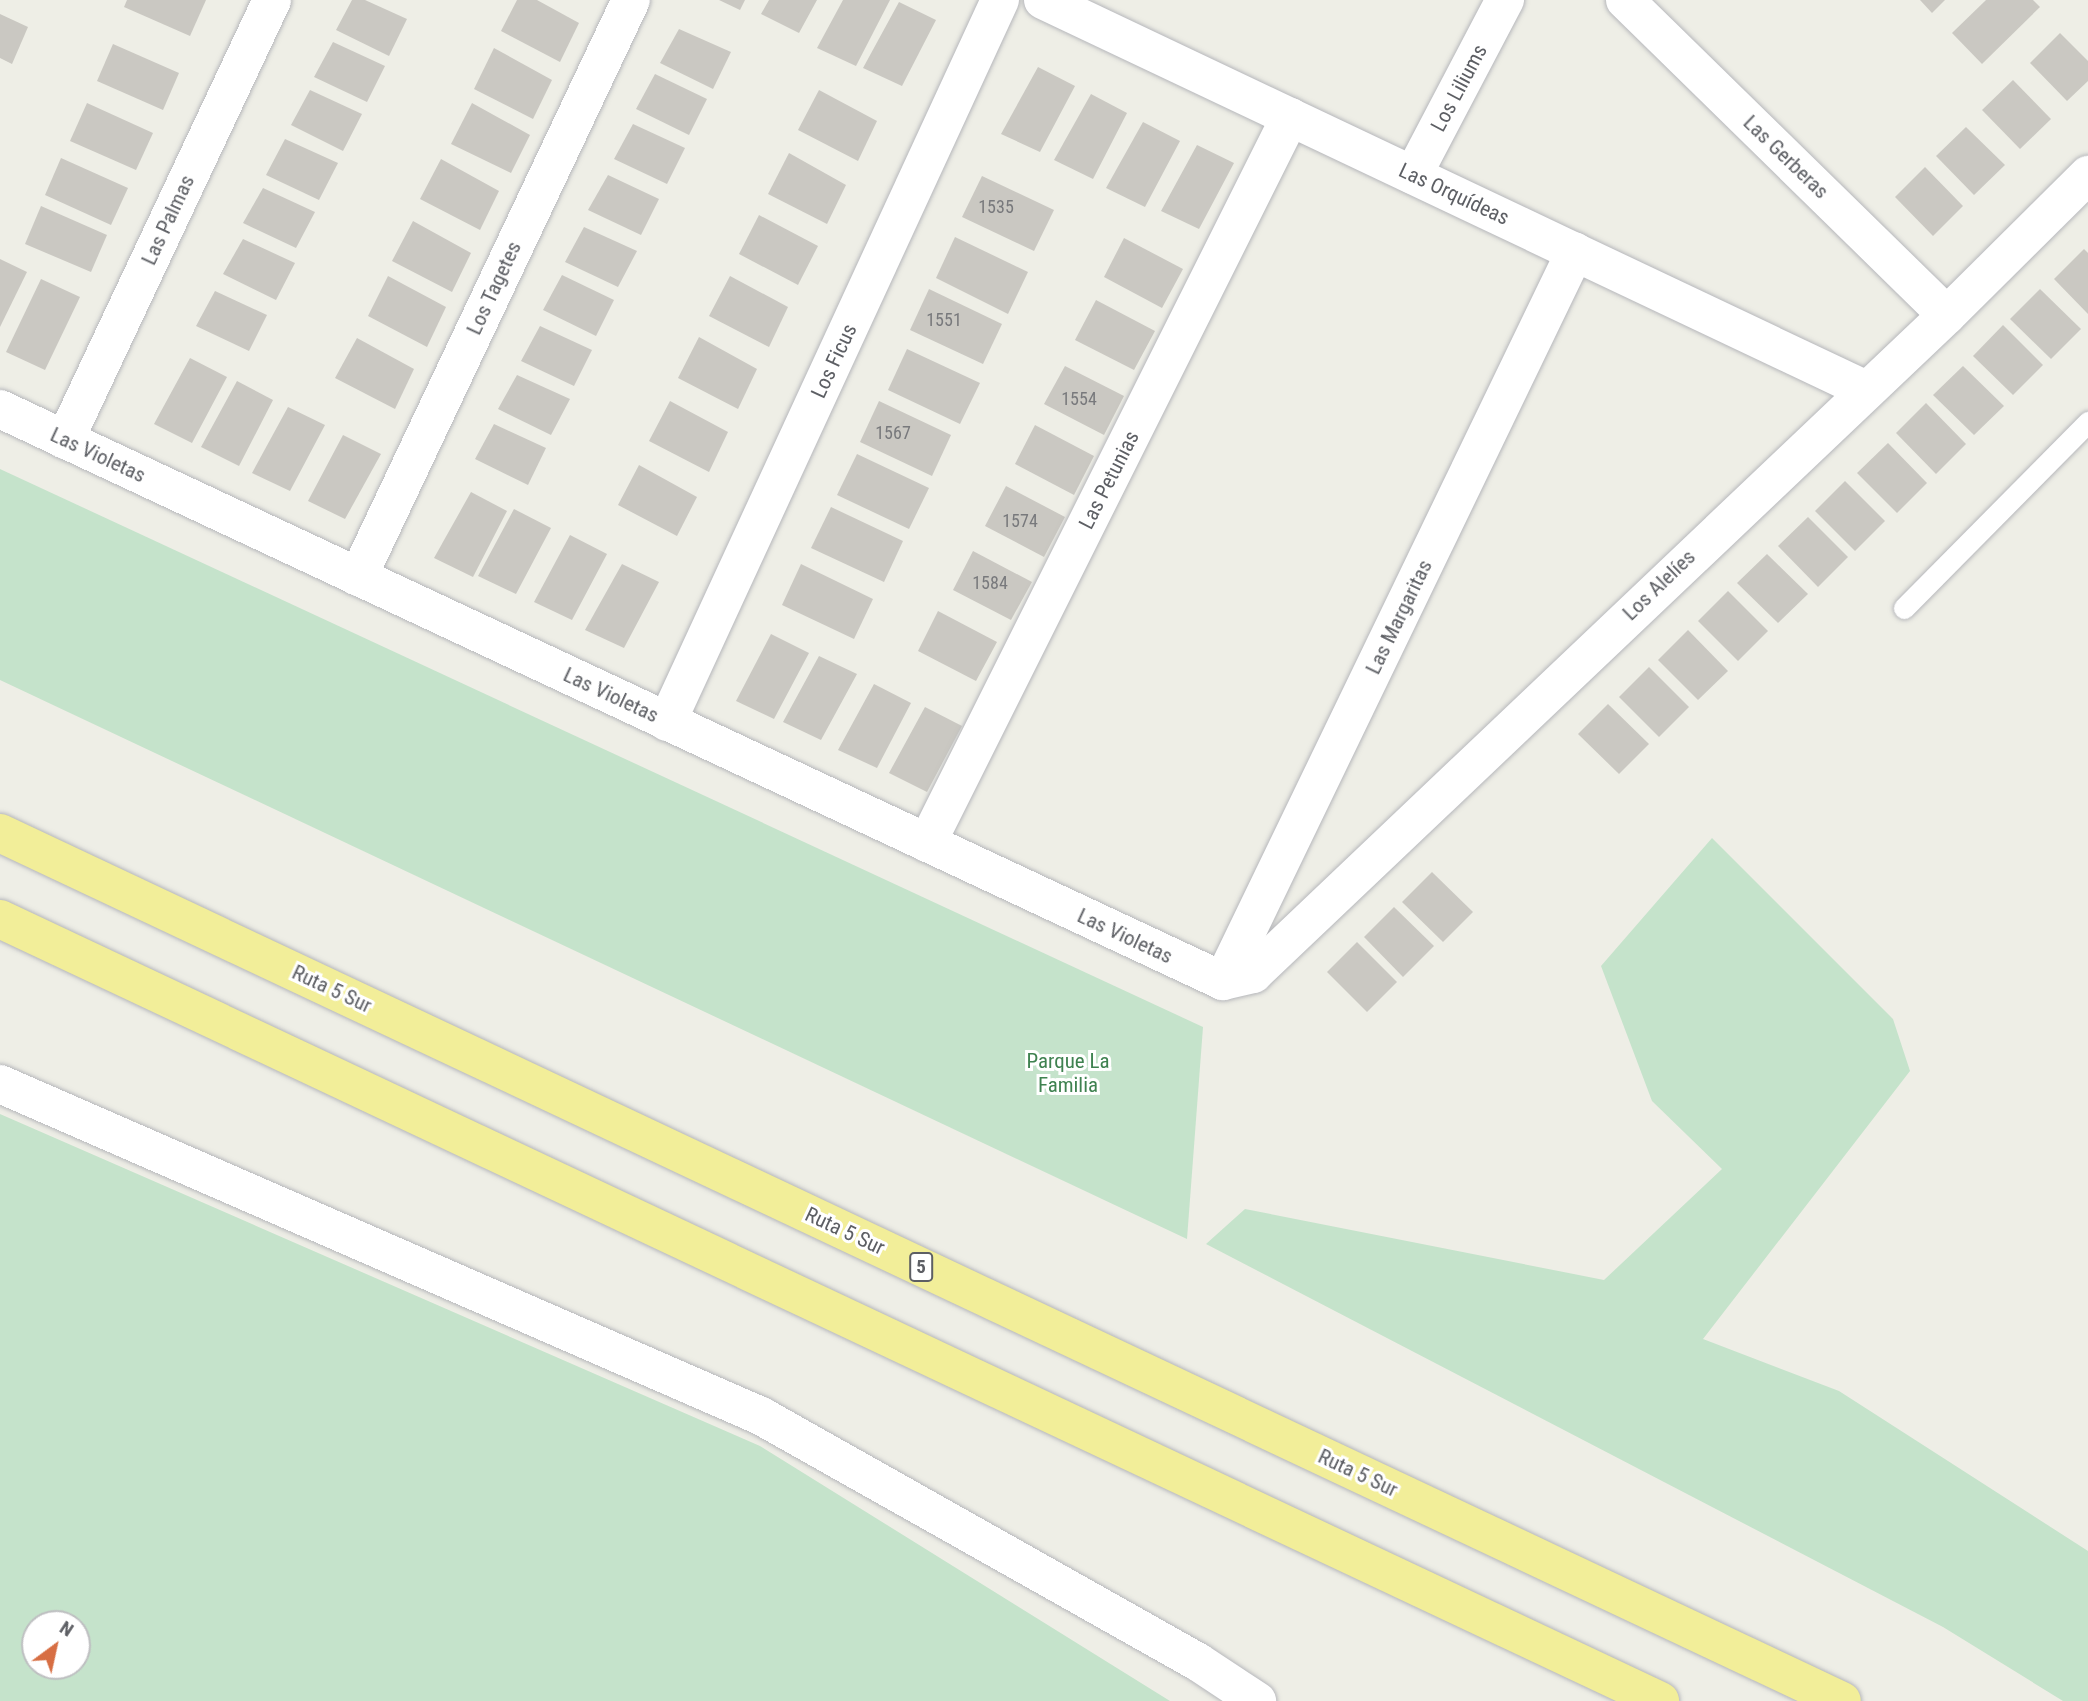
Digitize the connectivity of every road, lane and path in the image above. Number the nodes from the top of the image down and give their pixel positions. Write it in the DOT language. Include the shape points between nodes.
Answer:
graph roads {
  1 [pos="272,0"];
  2 [pos="631,0"];
  3 [pos="1000,0"];
  4 [pos="1043,0"];
  5 [pos="1505,0"];
  6 [pos="1626,0"];
  7 [pos="1290,117"];
  8 [pos="1413,175"];
  9 [pos="2088,175"];
  10 [pos="1575,252"];
  11 [pos="1947,315"];
  12 [pos="1864,389"];
  13 [pos="0,409"];
  14 [pos="2088,422"];
  15 [pos="65,440"];
  16 [pos="358,577"];
  17 [pos="1904,608"];
  18 [pos="667,722"];
  19 [pos="0,833"];
  20 [pos="927,843"];
  21 [pos="0,919"];
  22 [pos="1223,981"];
  23 [pos="0,1084"];
  24 [pos="1257,1701"];
  25 [pos="1660,1701"];
  26 [pos="1842,1701"];
  1 -- 15 [label="street, Las Palmas"];
  2 -- 16 [label="street, Los Tagetes"];
  3 -- 18 [label="street, Los Ficus"];
  4 -- 7 [label="street, Las Orquídeas"];
  5 -- 8 [label="street, Los Liliums"];
  6 -- 11 [label="street, Las Gerberas"];
  7 -- 8 [label="street, Las Orquídeas"];
  7 -- 20 [label="street, Las Petunias"];
  8 -- 10 [label="street, Las Orquídeas"];
  9 -- 11 [label="street, Los Alelíes"];
  10 -- 12 [label="street, Las Orquídeas"];
  10 -- 22 [label="street, Las Margaritas"];
  11 -- 12 [label="street, Los Alelíes"];
  12 -- 22 [label="street, Los Alelíes" via="1253,974"];
  13 -- 15 [label="street, Las Violetas"];
  14 -- 17 [label="lane"];
  15 -- 16 [label="street, Las Violetas"];
  16 -- 18 [label="street, Las Violetas"];
  18 -- 20 [label="street, Las Violetas"];
  19 -- 26 [label="highway, Ruta 5 Sur / 5"];
  20 -- 22 [label="street, Las Violetas"];
  21 -- 25 [label="highway"];
  23 -- 24 [label="street" via="761,1416 1198,1662"];
}
